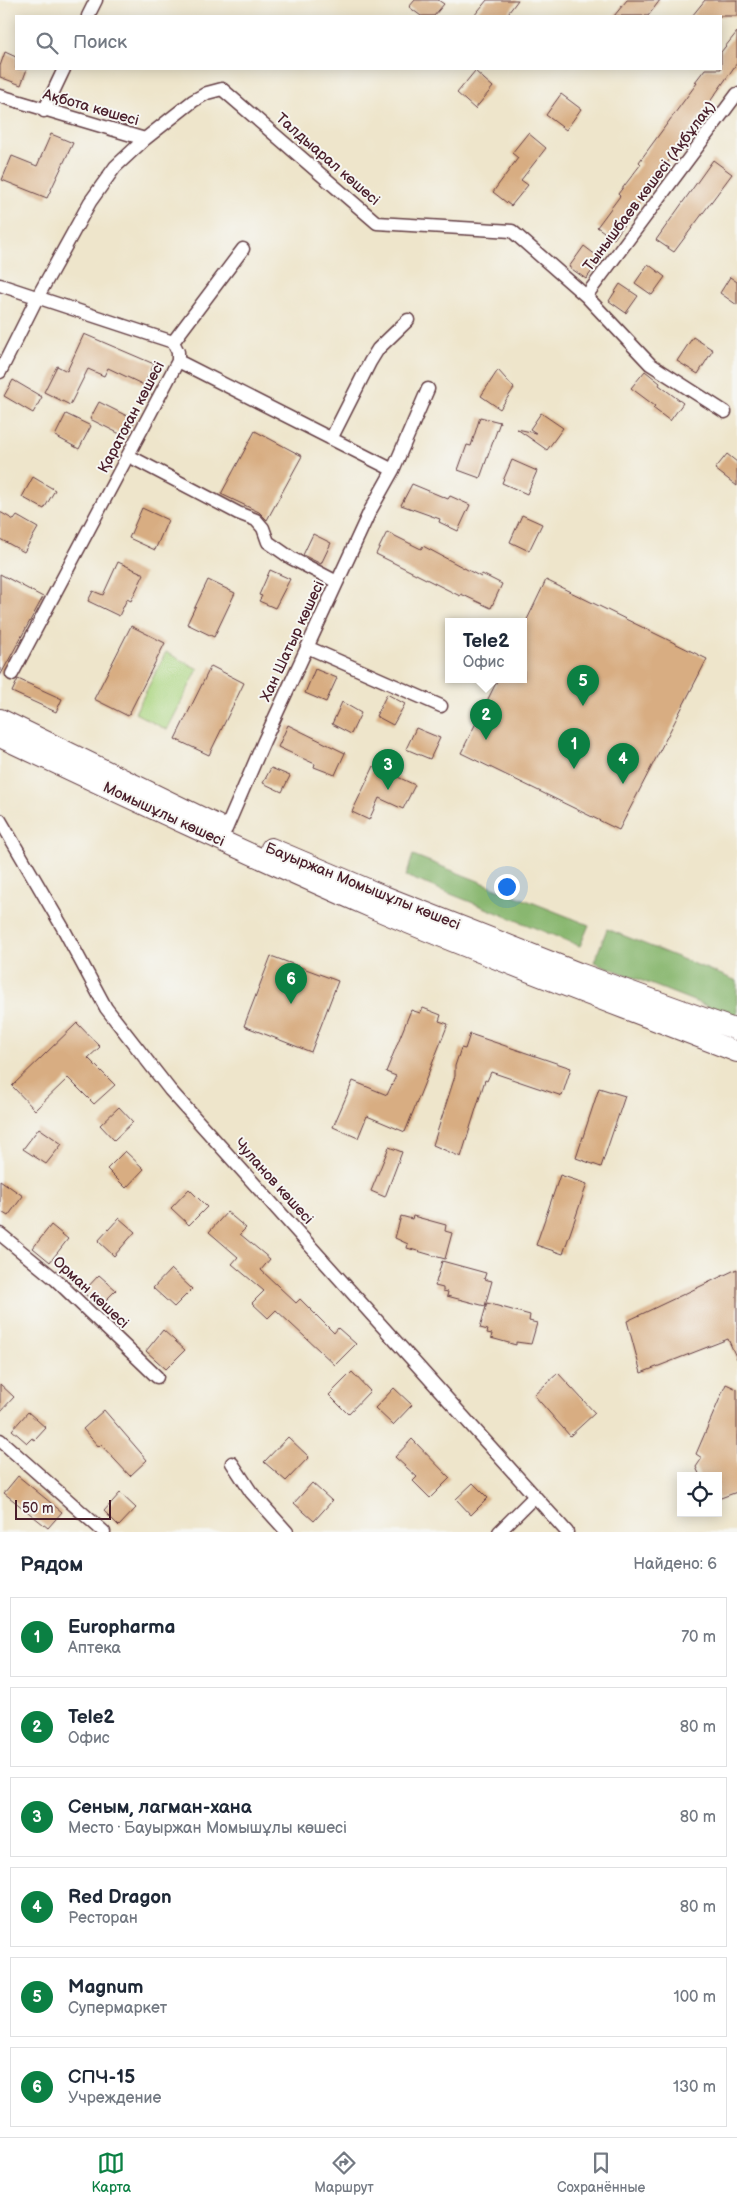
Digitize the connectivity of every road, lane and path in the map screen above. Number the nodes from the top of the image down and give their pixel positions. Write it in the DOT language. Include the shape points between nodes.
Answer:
graph roads {
  1 [pos="96,0"];
  2 [pos="88,15"];
  3 [pos="64,70"];
  4 [pos="737,94"];
  5 [pos="0,96"];
  6 [pos="44,111"];
  7 [pos="145,140"];
  8 [pos="243,249"];
  9 [pos="0,285"];
  10 [pos="586,296"];
  11 [pos="37,298"];
  12 [pos="408,320"];
  13 [pos="173,342"];
  14 [pos="178,361"];
  15 [pos="0,372"];
  16 [pos="428,389"];
  17 [pos="725,412"];
  18 [pos="331,439"];
  19 [pos="129,456"];
  20 [pos="393,470"];
  21 [pos="337,582"];
  22 [pos="307,647"];
  23 [pos="12,674"];
  24 [pos="441,706"];
  25 [pos="0,719"];
  26 [pos="0,737"];
  27 [pos="0,820"];
  28 [pos="226,829"];
  29 [pos="329,888"];
  30 [pos="737,1030"];
  31 [pos="737,1052"];
  32 [pos="0,1234"];
  33 [pos="157,1377"];
  34 [pos="0,1440"];
  35 [pos="232,1463"];
  36 [pos="535,1496"];
  37 [pos="104,1532"];
  38 [pos="287,1532"];
  39 [pos="499,1532"];
  40 [pos="567,1532"];
  1 -- 2 [label="street"];
  3 -- 6 [label="street"];
  4 -- 10 [label="street, Тынышбаев көшесі (Ақбұлақ)"];
  5 -- 6 [label="street, Ақбота көшесі"];
  6 -- 7 [label="street, Ақбота көшесі"];
  7 -- 10 [label="street, Талдыарал көшесі" via="193,101 222,89 377,223 512,230"];
  7 -- 11 [label="street, Талдыарал көшесі" via="115,167 90,202"];
  8 -- 13 [label="street"];
  9 -- 11 [label="street"];
  10 -- 17 [label="street, Талдыарал көшесі" via="650,364"];
  11 -- 13 [label="street"];
  11 -- 15 [label="street, Талдыарал көшесі"];
  12 -- 18 [label="street" via="378,349"];
  13 -- 14 [label="street"];
  14 -- 18 [label="street, Қаратоған көшесі"];
  14 -- 19 [label="street, Қаратоған көшесі"];
  16 -- 20 [label="street, Хан Шатыр көшесі"];
  18 -- 20 [label="street, Қаратоған көшесі"];
  19 -- 21 [label="street" via="256,520 268,542"];
  19 -- 23 [label="street, Қаратоған көшесі"];
  20 -- 21 [label="street, Хан Шатыр көшесі"];
  21 -- 22 [label="street, Хан Шатыр көшесі"];
  22 -- 24 [label="street"];
  22 -- 28 [label="street, Хан Шатыр көшесі"];
  25 -- 28 [label="main road, Бауыржан Момышұлы көшесі"];
  26 -- 29 [label="main road, Момышұлы көшесі" via="222,842"];
  27 -- 36 [label="street, Чуланов көшесі" via="106,1008 135,1045 174,1094"];
  28 -- 30 [label="main road, Бауыржан Момышұлы көшесі" via="579,974"];
  29 -- 31 [label="main road, Бауыржан Момышұлы көшесі" via="488,956"];
  32 -- 33 [label="street, Орман көшесі" via="55,1279"];
  34 -- 37 [label="street"];
  35 -- 38 [label="street" via="251,1492"];
  36 -- 39 [label="street"];
  36 -- 40 [label="street, Чуланов көшесі"];
}
